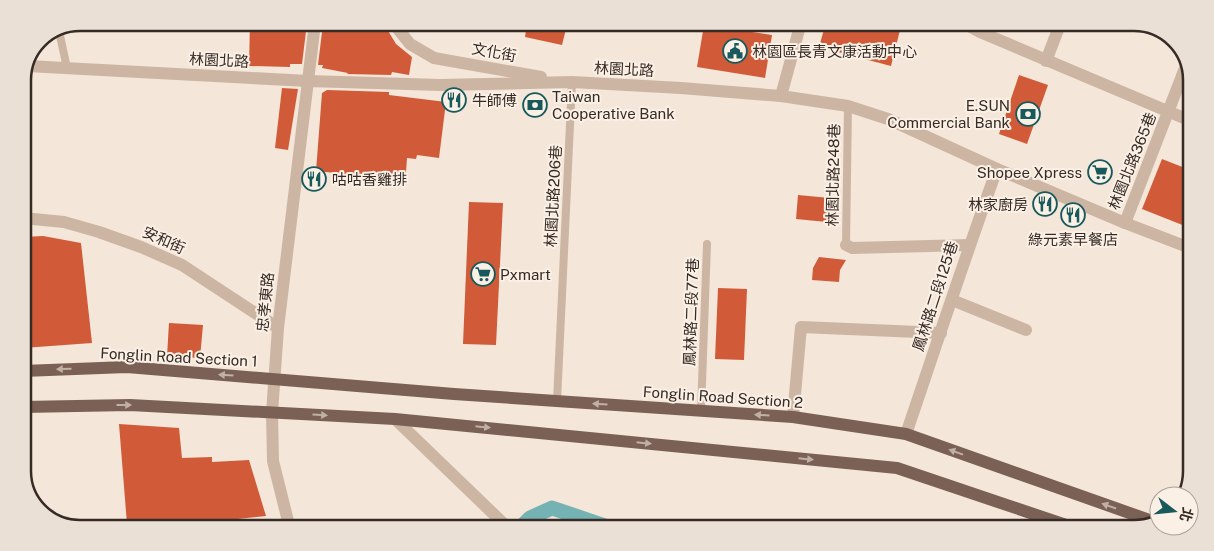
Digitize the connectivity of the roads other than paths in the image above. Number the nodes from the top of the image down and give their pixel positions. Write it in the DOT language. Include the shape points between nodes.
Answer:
graph roads {
  1 [pos="314,31"];
  2 [pos="400,31"];
  3 [pos="799,31"];
  4 [pos="978,31"];
  5 [pos="1057,31"];
  6 [pos="60,36"];
  7 [pos="1046,60"];
  8 [pos="33,66"];
  9 [pos="67,68"];
  10 [pos="1183,74"];
  11 [pos="308,81"];
  12 [pos="572,82"];
  13 [pos="781,96"];
  14 [pos="848,106"];
  15 [pos="1168,112"];
  16 [pos="1183,118"];
  17 [pos="997,170"];
  18 [pos="31,219"];
  19 [pos="1125,223"];
  20 [pos="707,244"];
  21 [pos="846,244"];
  22 [pos="969,245"];
  23 [pos="1183,245"];
  24 [pos="952,300"];
  25 [pos="278,328"];
  26 [pos="1026,330"];
  27 [pos="941,333"];
  28 [pos="31,371"];
  29 [pos="275,378"];
  30 [pos="557,401"];
  31 [pos="31,407"];
  32 [pos="701,411"];
  33 [pos="272,413"];
  34 [pos="794,418"];
  35 [pos="395,419"];
  36 [pos="906,434"];
  37 [pos="1145,518"];
  38 [pos="287,520"];
  39 [pos="500,520"];
  40 [pos="1051,520"];
  1 -- 11 [label="street, 忠孝東路"];
  2 -- 12 [label="street, 文化街" via="410,44 434,58"];
  3 -- 13 [label="street"];
  4 -- 7 [label="street"];
  5 -- 7 [label="street"];
  6 -- 9 [label="lane"];
  7 -- 15 [label="street"];
  8 -- 9 [label="street, 林園北路"];
  9 -- 11 [label="street, 林園北路"];
  10 -- 15 [label="street, 林園北路365巷"];
  11 -- 12 [label="street, 林園北路" via="440,85"];
  11 -- 25 [label="street, 忠孝東路"];
  12 -- 13 [label="street, 林園北路"];
  12 -- 30 [label="lane, 林園北路206巷"];
  13 -- 14 [label="street, 林園北路"];
  14 -- 17 [label="street, 林園北路" via="888,119"];
  14 -- 21 [label="lane, 林園北路248巷"];
  15 -- 16 [label="street, 林園北路365巷"];
  15 -- 19 [label="street, 林園北路365巷"];
  17 -- 19 [label="street, 林園北路"];
  17 -- 22 [label="street, 鳳林路二段125巷"];
  18 -- 25 [label="street, 安和街" via="64,222 141,246 182,265"];
  19 -- 23 [label="street, 林園北路"];
  20 -- 32 [label="lane, 鳳林路二段77巷"];
  21 -- 22 [label="street" via="852,248"];
  22 -- 24 [label="street, 鳳林路二段125巷"];
  24 -- 26 [label="street"];
  24 -- 27 [label="street, 鳳林路二段125巷"];
  25 -- 29 [label="street, 忠孝東路"];
  27 -- 34 [label="street" via="801,326"];
  27 -- 36 [label="street, 鳳林路二段125巷"];
  29 -- 28 [label="main road, Fonglin Road Section 1, one-way" via="127,367"];
  29 -- 30 [label="main road, Fonglin Road Section 2"];
  29 -- 33 [label="street, 忠孝東路"];
  32 -- 30 [label="main road, Fonglin Road Section 2, one-way"];
  31 -- 33 [label="main road, one-way" via="130,405"];
  34 -- 32 [label="main road, Fonglin Road Section 2, one-way"];
  33 -- 35 [label="main road, one-way"];
  33 -- 38 [label="street, 忠孝東路" via="274,461"];
  34 -- 36 [label="main road, Fonglin Road Section 2"];
  35 -- 39 [label="street"];
  35 -- 40 [label="main road, one-way" via="897,468"];
  37 -- 36 [label="main road, Fonglin Road Section 2, one-way"];
}
